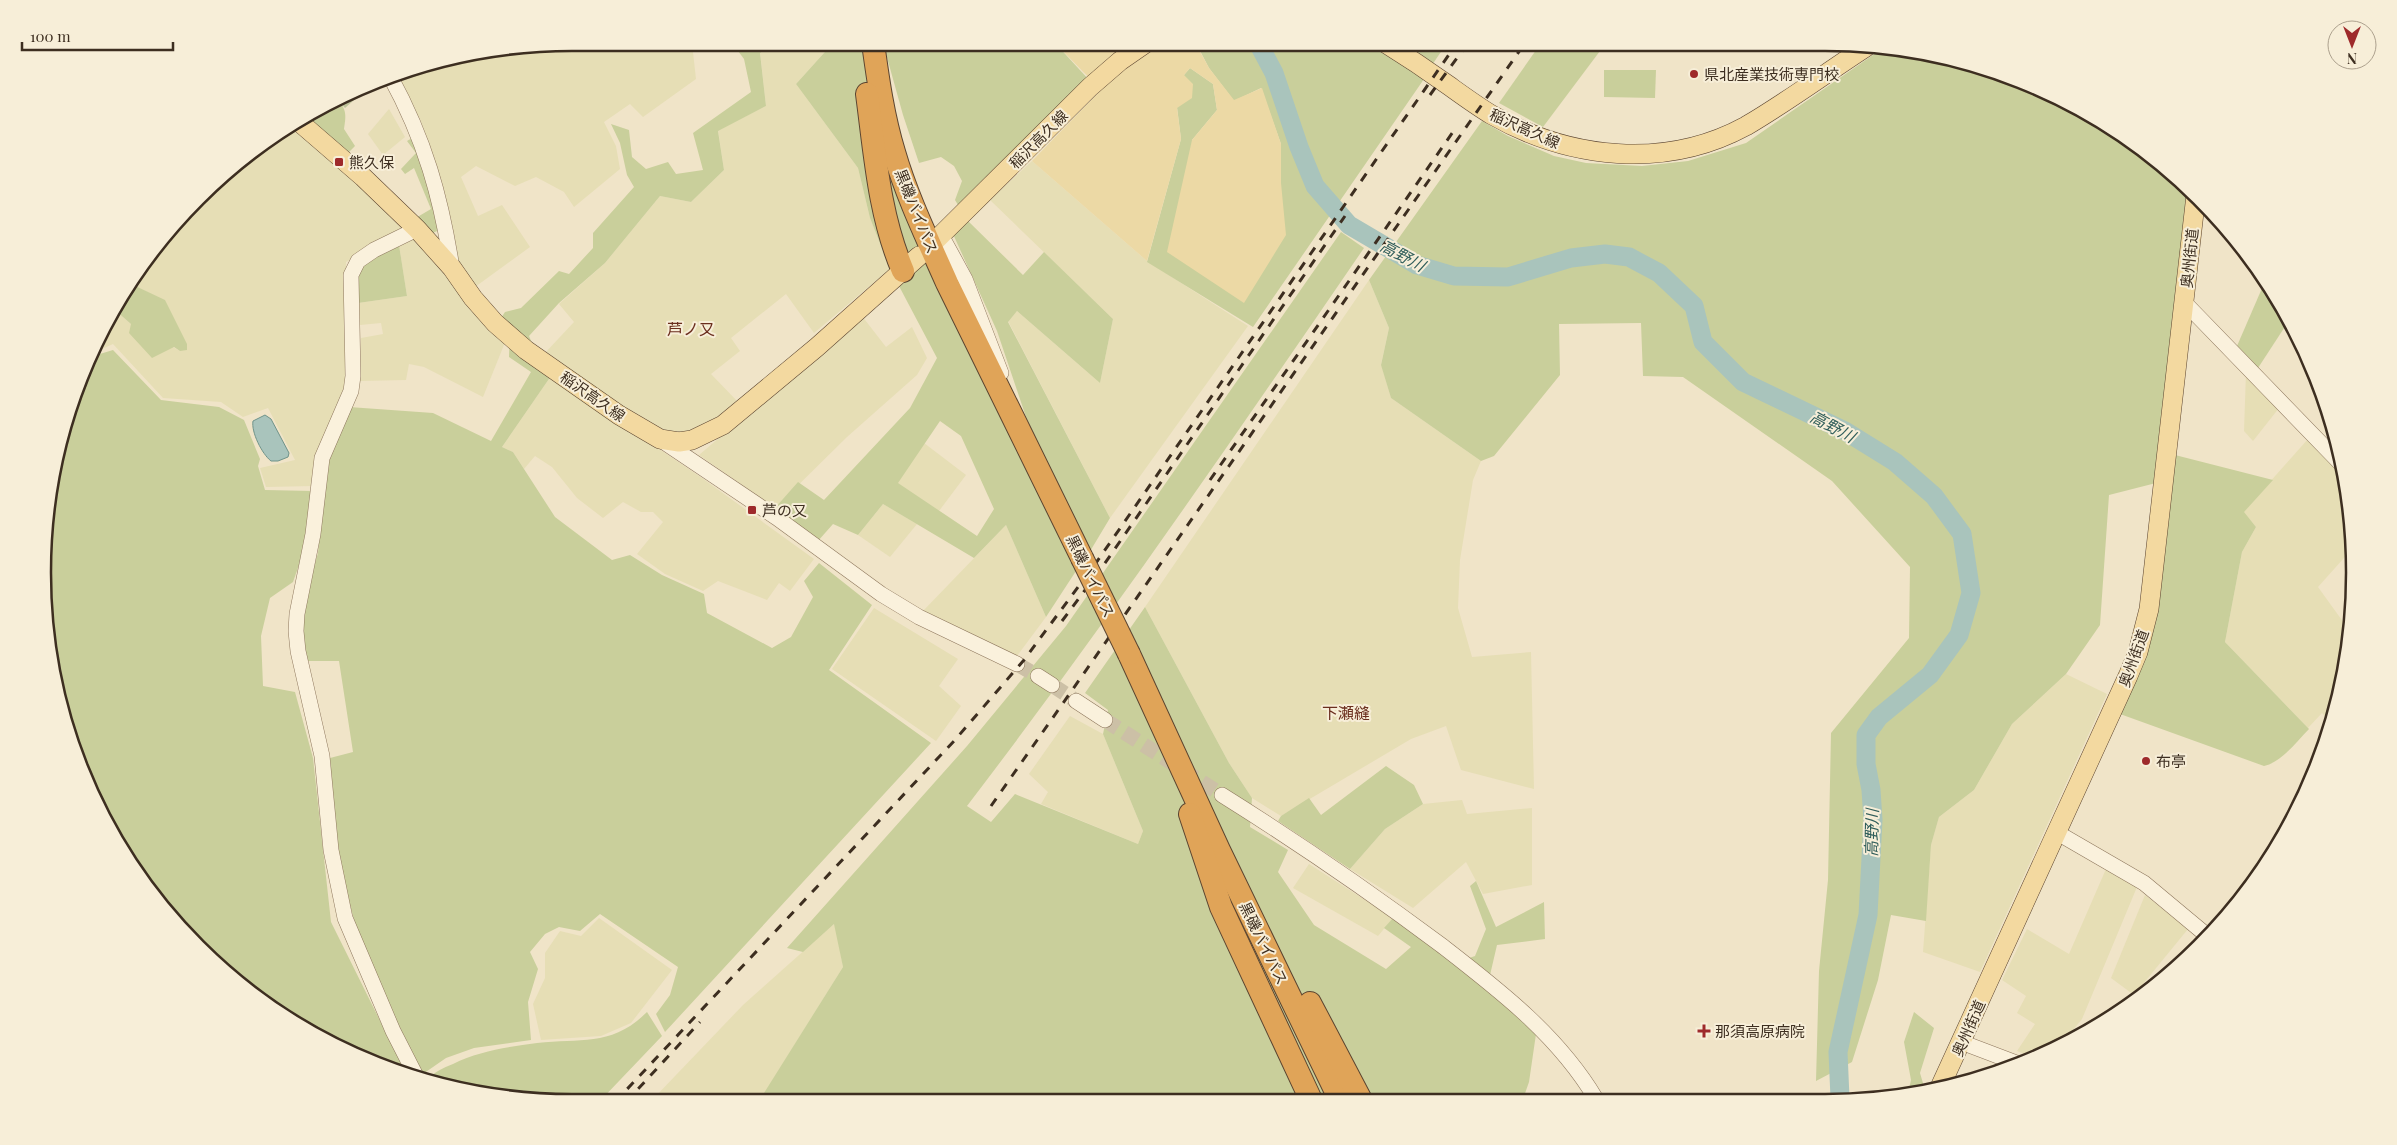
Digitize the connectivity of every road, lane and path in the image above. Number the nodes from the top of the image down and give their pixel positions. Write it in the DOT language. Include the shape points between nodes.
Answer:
graph roads {
  1 [pos="861,51"];
  2 [pos="874,51"];
  3 [pos="881,51"];
  4 [pos="1134,51"];
  5 [pos="1398,51"];
  6 [pos="1858,52"];
  7 [pos="394,83"];
  8 [pos="304,126"];
  9 [pos="2195,206"];
  10 [pos="417,229"];
  11 [pos="938,238"];
  12 [pos="919,256"];
  13 [pos="452,268"];
  14 [pos="903,271"];
  15 [pos="2185,303"];
  16 [pos="1020,432"];
  17 [pos="660,439"];
  18 [pos="2332,455"];
  19 [pos="1017,664"];
  20 [pos="1038,676"];
  21 [pos="1052,685"];
  22 [pos="1076,701"];
  23 [pos="1105,720"];
  24 [pos="1165,732"];
  25 [pos="1222,795"];
  26 [pos="2056,832"];
  27 [pos="1219,850"];
  28 [pos="2202,931"];
  29 [pos="1961,1042"];
  30 [pos="2008,1060"];
  31 [pos="412,1068"];
  32 [pos="1943,1080"];
  33 [pos="1308,1094"];
  34 [pos="1337,1094"];
  35 [pos="1358,1094"];
  36 [pos="1593,1094"];
  1 -- 14 [label="highway" via="882,202 891,242"];
  2 -- 16 [label="highway, 黒磯バイパス" via="885,116 906,185 947,283"];
  3 -- 11 [label="highway"];
  4 -- 11 [label="main road, 稲沢高久線" via="1090,87"];
  5 -- 6 [label="main road, 稲沢高久線" via="1490,114 1516,127 1566,147 1620,154 1670,151 1744,126"];
  7 -- 13 [label="street" via="415,127 434,180 444,216"];
  8 -- 10 [label="main road, 稲沢高久線"];
  9 -- 15 [label="main road, 奥州街道"];
  10 -- 13 [label="main road, 稲沢高久線"];
  10 -- 31 [label="street" via="358,261 351,275 351,391 322,458 296,630 322,756 331,850 344,918"];
  11 -- 16 [label="street" via="965,280 982,320"];
  12 -- 14 [label="main road, 稲沢高久線"];
  13 -- 17 [label="main road, 稲沢高久線" via="473,298 526,350 619,415"];
  14 -- 17 [label="main road, 稲沢高久線" via="723,425 692,440"];
  15 -- 18 [label="street"];
  15 -- 26 [label="main road, 奥州街道" via="2144,630 2128,676"];
  16 -- 24 [label="highway, 黒磯バイパス, bridge"];
  17 -- 19 [label="street" via="777,518 881,594 920,617"];
  20 -- 21 [label="street"];
  22 -- 23 [label="street"];
  24 -- 27 [label="highway, 黒磯バイパス"];
  24 -- 33 [label="highway" via="1218,899"];
  25 -- 36 [label="street" via="1390,907 1502,994 1565,1053"];
  26 -- 28 [label="street" via="2144,883"];
  26 -- 29 [label="main road, 奥州街道"];
  27 -- 34 [label="highway, 黒磯バイパス"];
  27 -- 35 [label="highway" via="1251,895 1275,937"];
  29 -- 30 [label="street"];
  29 -- 32 [label="main road, 奥州街道"];
}
